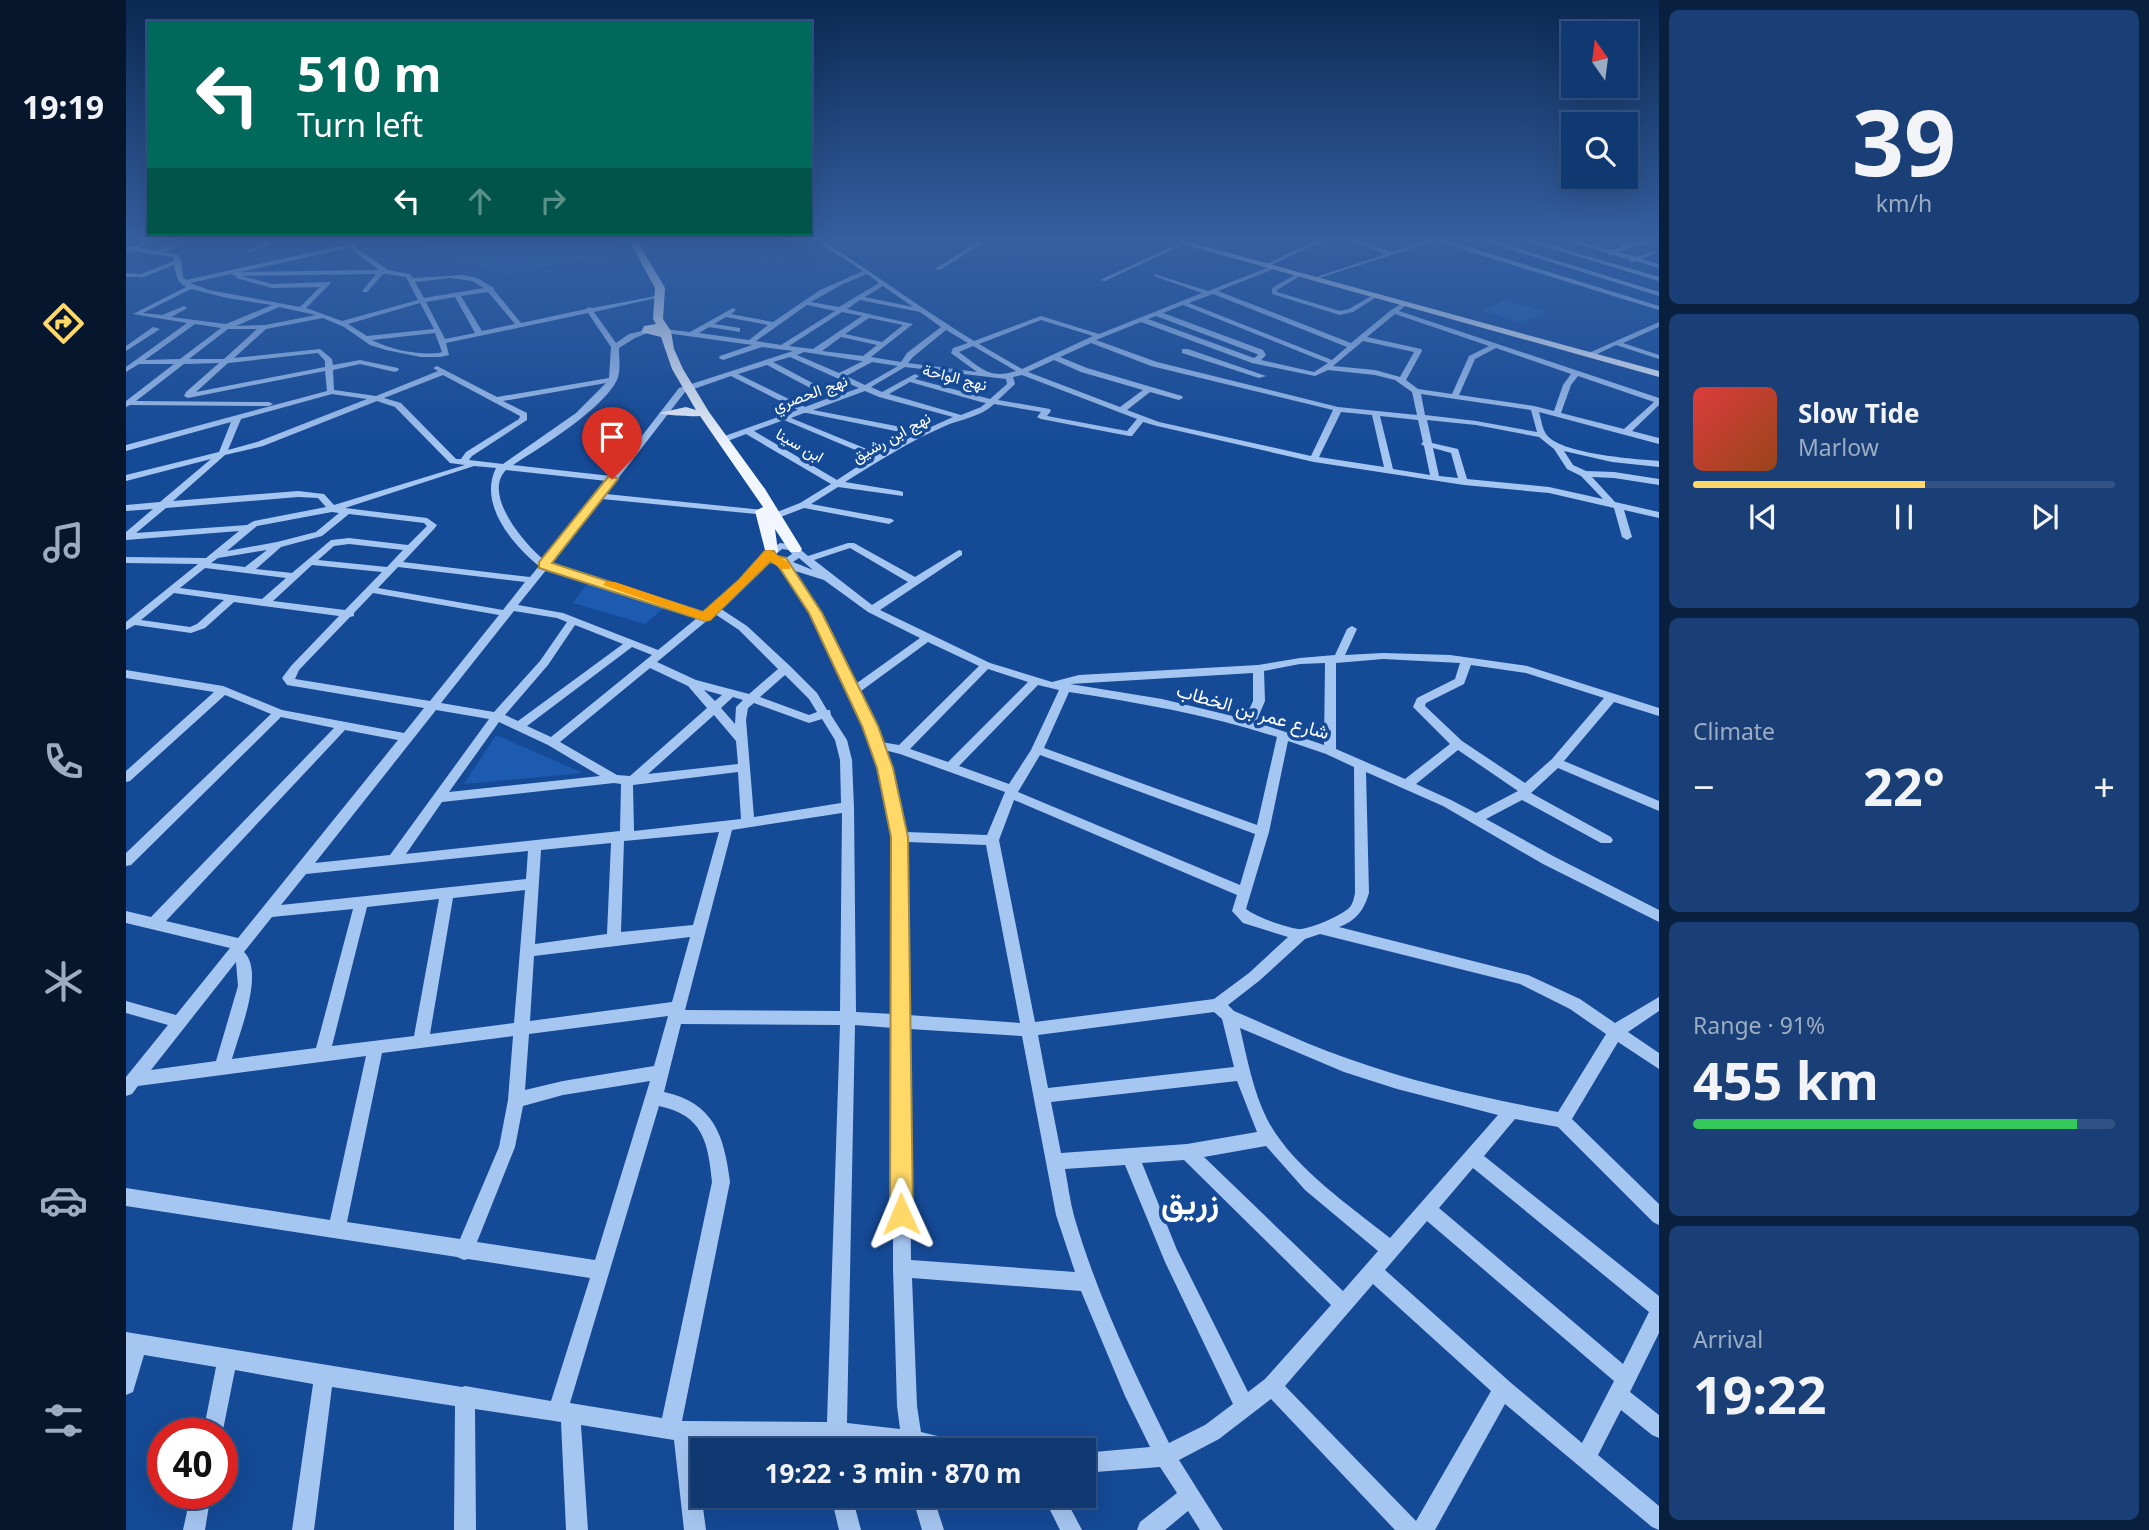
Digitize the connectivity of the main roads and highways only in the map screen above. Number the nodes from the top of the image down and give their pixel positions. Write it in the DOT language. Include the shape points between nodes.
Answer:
graph roads {
  1 [pos="655,308"];
  2 [pos="659,308"];
  3 [pos="1420,308"];
  4 [pos="656,331"];
  5 [pos="1659,374"];
  6 [pos="685,388"];
  7 [pos="665,413"];
  8 [pos="696,414"];
  9 [pos="769,514"];
  10 [pos="796,550"];
  11 [pos="777,558"];
  1 -- 4 [label="main road"];
  2 -- 4 [label="main road"];
  3 -- 5 [label="main road"];
  4 -- 6 [label="main road"];
  6 -- 8 [label="main road"];
  6 -- 9 [label="main road"];
  7 -- 8 [label="main road" via="686,410"];
  8 -- 9 [label="main road"];
  9 -- 10 [label="main road"];
  9 -- 11 [label="main road"];
}
